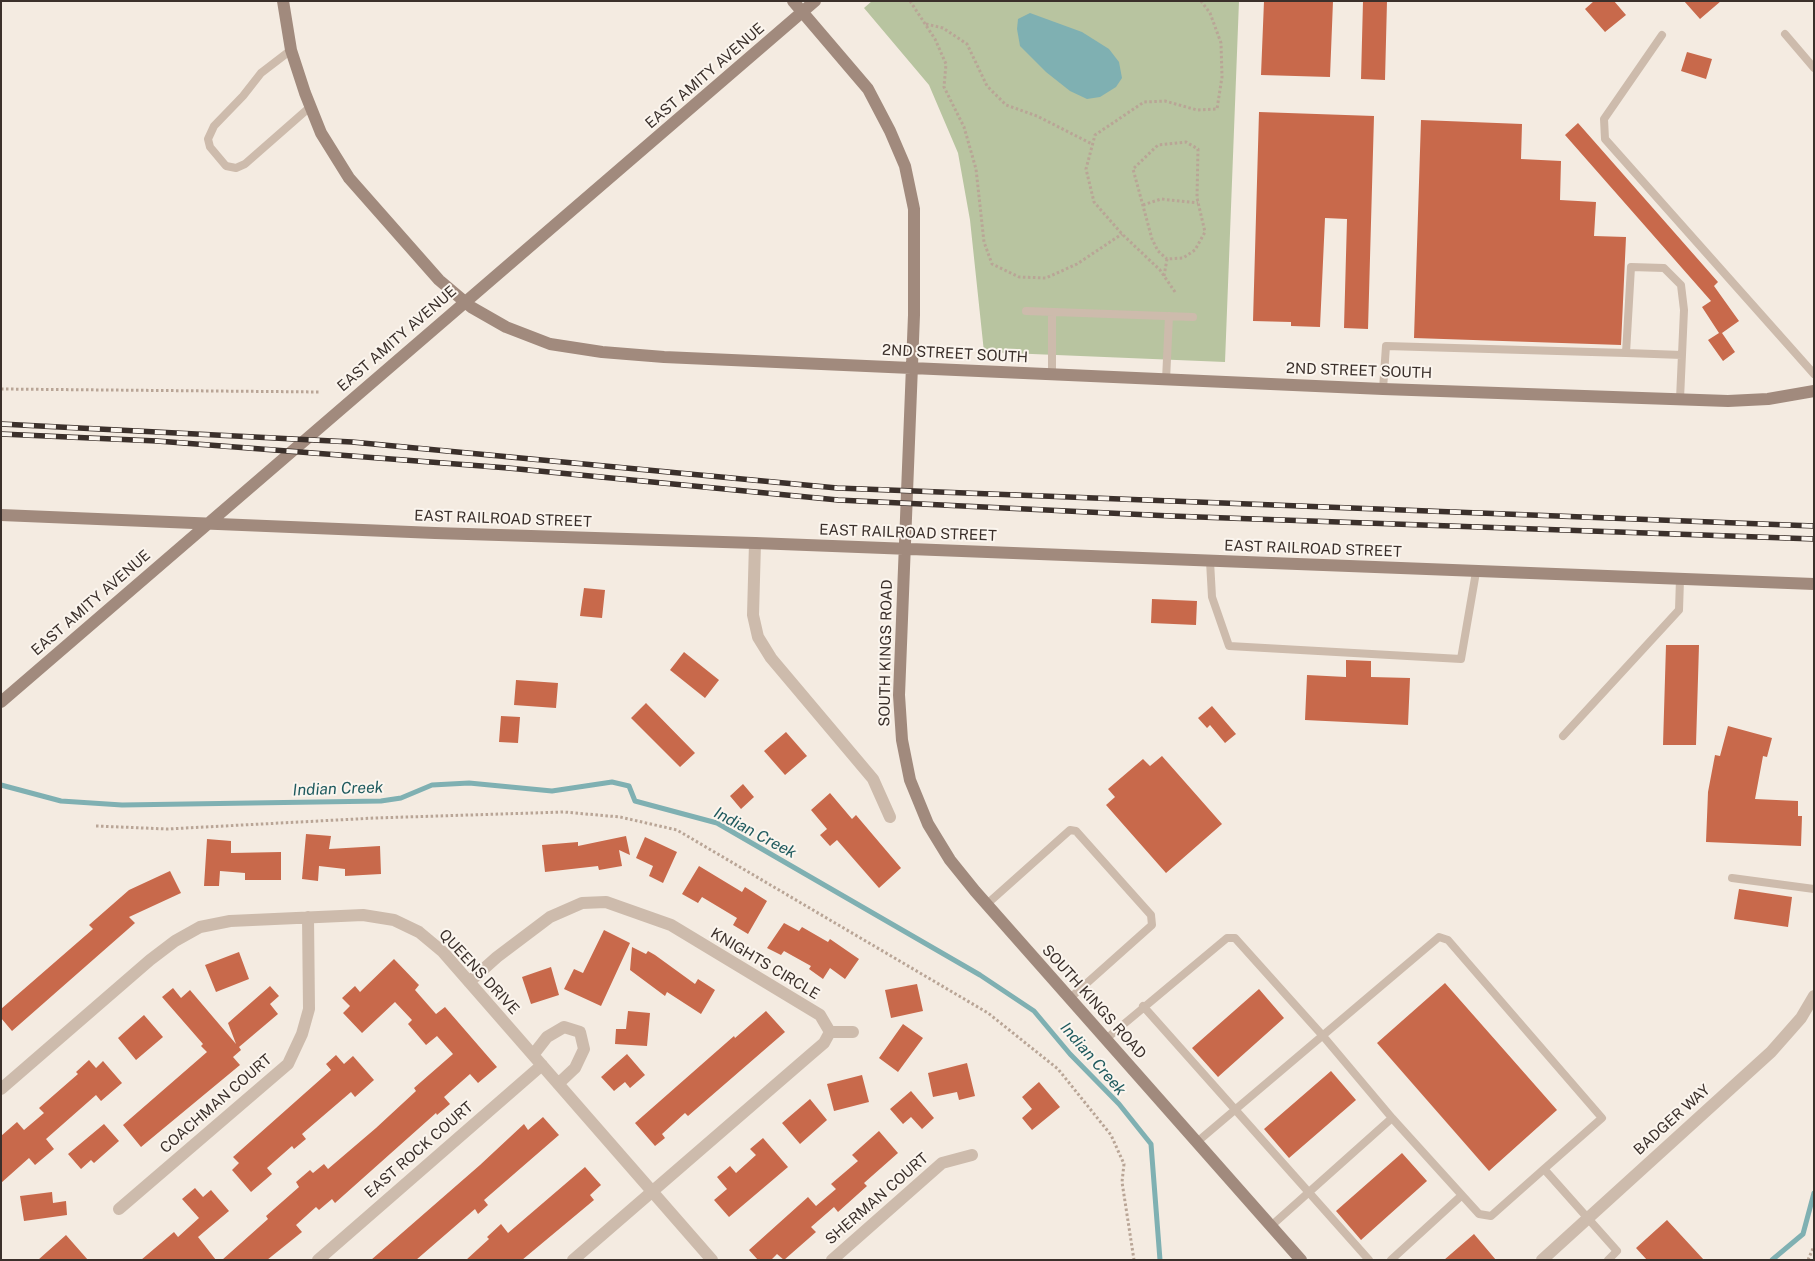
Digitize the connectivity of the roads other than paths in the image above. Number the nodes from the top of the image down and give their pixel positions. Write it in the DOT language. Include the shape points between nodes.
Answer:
graph roads {
  1 [pos="283,1"];
  2 [pos="793,1"];
  3 [pos="815,1"];
  4 [pos="802,12"];
  5 [pos="1785,34"];
  6 [pos="1662,35"];
  7 [pos="291,50"];
  8 [pos="1812,64"];
  9 [pos="310,108"];
  10 [pos="1026,311"];
  11 [pos="1052,312"];
  12 [pos="1169,316"];
  13 [pos="1193,317"];
  14 [pos="1626,353"];
  15 [pos="1682,355"];
  16 [pos="1052,374"];
  17 [pos="1814,374"];
  18 [pos="1166,380"];
  19 [pos="1382,389"];
  20 [pos="1814,392"];
  21 [pos="1680,399"];
  22 [pos="1,515"];
  23 [pos="756,543"];
  24 [pos="1210,561"];
  25 [pos="1476,572"];
  26 [pos="1680,579"];
  27 [pos="1814,584"];
  28 [pos="1,702"];
  29 [pos="1563,736"];
  30 [pos="890,817"];
  31 [pos="1732,878"];
  32 [pos="1814,889"];
  33 [pos="987,904"];
  34 [pos="308,917"];
  35 [pos="469,982"];
  36 [pos="1814,996"];
  37 [pos="1069,999"];
  38 [pos="1143,1006"];
  39 [pos="830,1032"];
  40 [pos="853,1032"];
  41 [pos="1323,1036"];
  42 [pos="1106,1039"];
  43 [pos="533,1055"];
  44 [pos="542,1065"];
  45 [pos="558,1084"];
  46 [pos="1,1089"];
  47 [pos="1235,1109"];
  48 [pos="1392,1118"];
  49 [pos="1197,1142"];
  50 [pos="972,1155"];
  51 [pos="1544,1168"];
  52 [pos="652,1191"];
  53 [pos="1309,1193"];
  54 [pos="1461,1196"];
  55 [pos="119,1209"];
  56 [pos="1589,1218"];
  57 [pos="1271,1226"];
  58 [pos="318,1260"];
  59 [pos="573,1260"];
  60 [pos="712,1260"];
  61 [pos="832,1260"];
  62 [pos="1301,1260"];
  63 [pos="1370,1260"];
  64 [pos="1391,1260"];
  65 [pos="1542,1260"];
  66 [pos="1608,1260"];
  1 -- 7 [label="street, 2ND STREET SOUTH"];
  2 -- 4 [label="street, SOUTH KINGS ROAD"];
  3 -- 4 [label="street, EAST AMITY AVENUE"];
  4 -- 28 [label="street, EAST AMITY AVENUE"];
  4 -- 33 [label="street, SOUTH KINGS ROAD" via="868,89 905,166 914,209 914,315 898,695 902,740 910,780 928,824 950,860"];
  5 -- 8 [label="lane"];
  6 -- 17 [label="lane" via="1604,119 1605,139"];
  7 -- 9 [label="street, 2ND STREET SOUTH"];
  7 -- 9 [label="lane" via="261,73 214,126 208,138 210,147 226,166 236,168 245,164"];
  9 -- 16 [label="street, 2ND STREET SOUTH" via="321,133 349,178 439,280 471,307 499,323 550,344 664,357"];
  10 -- 11 [label="lane"];
  11 -- 12 [label="lane"];
  11 -- 16 [label="lane"];
  12 -- 13 [label="lane"];
  12 -- 18 [label="lane"];
  14 -- 15 [label="lane"];
  14 -- 15 [label="lane" via="1631,267 1664,268 1682,285"];
  14 -- 19 [label="lane" via="1386,346"];
  15 -- 21 [label="lane"];
  16 -- 18 [label="street, 2ND STREET SOUTH"];
  18 -- 19 [label="street, 2ND STREET SOUTH"];
  19 -- 21 [label="street, 2ND STREET SOUTH"];
  20 -- 21 [label="street, 2ND STREET SOUTH" via="1768,399"];
  22 -- 23 [label="street, EAST RAILROAD STREET"];
  23 -- 24 [label="street, EAST RAILROAD STREET"];
  23 -- 30 [label="street" via="753,615 758,637 771,658 873,779"];
  24 -- 25 [label="street, EAST RAILROAD STREET"];
  24 -- 25 [label="lane" via="1212,597 1229,646 1461,659"];
  25 -- 26 [label="street, EAST RAILROAD STREET"];
  26 -- 27 [label="street, EAST RAILROAD STREET"];
  26 -- 29 [label="lane" via="1679,610"];
  31 -- 32 [label="lane"];
  33 -- 37 [label="street, SOUTH KINGS ROAD"];
  33 -- 37 [label="lane" via="1070,830 1076,831 1151,915 1152,925"];
  34 -- 35 [label="street, QUEENS DRIVE" via="363,915 394,920 431,942"];
  34 -- 46 [label="street, QUEENS DRIVE" via="230,921 200,927 175,941"];
  34 -- 55 [label="street, COACHMAN COURT" via="309,1009 288,1064"];
  35 -- 39 [label="street, KNIGHTS CIRCLE" via="550,917 582,903 606,902 671,925 820,1016"];
  35 -- 43 [label="street, QUEENS DRIVE"];
  36 -- 56 [label="street, BADGER WAY" via="1801,1018 1771,1052"];
  37 -- 42 [label="street, SOUTH KINGS ROAD"];
  38 -- 41 [label="lane" via="1227,938 1236,938"];
  38 -- 42 [label="lane"];
  38 -- 47 [label="lane"];
  39 -- 40 [label="street"];
  39 -- 52 [label="street" via="810,1056"];
  41 -- 47 [label="lane"];
  41 -- 48 [label="lane"];
  41 -- 51 [label="lane" via="1439,937 1448,940 1602,1118"];
  42 -- 49 [label="street, SOUTH KINGS ROAD"];
  43 -- 44 [label="street, QUEENS DRIVE"];
  43 -- 45 [label="street" via="547,1037 564,1027 580,1032 584,1049 575,1068"];
  44 -- 45 [label="street, QUEENS DRIVE"];
  44 -- 58 [label="street, EAST ROCK COURT"];
  45 -- 52 [label="street, QUEENS DRIVE"];
  47 -- 49 [label="lane"];
  47 -- 53 [label="lane"];
  48 -- 53 [label="lane"];
  48 -- 54 [label="lane"];
  49 -- 57 [label="street, SOUTH KINGS ROAD"];
  50 -- 61 [label="street, SHERMAN COURT" via="942,1164"];
  51 -- 54 [label="lane" via="1491,1216 1479,1214"];
  51 -- 56 [label="lane"];
  52 -- 59 [label="street"];
  52 -- 60 [label="street, QUEENS DRIVE"];
  53 -- 57 [label="lane"];
  53 -- 63 [label="lane"];
  54 -- 64 [label="lane"];
  56 -- 65 [label="street, BADGER WAY"];
  56 -- 66 [label="lane" via="1617,1252"];
  57 -- 62 [label="street, SOUTH KINGS ROAD"];
}
